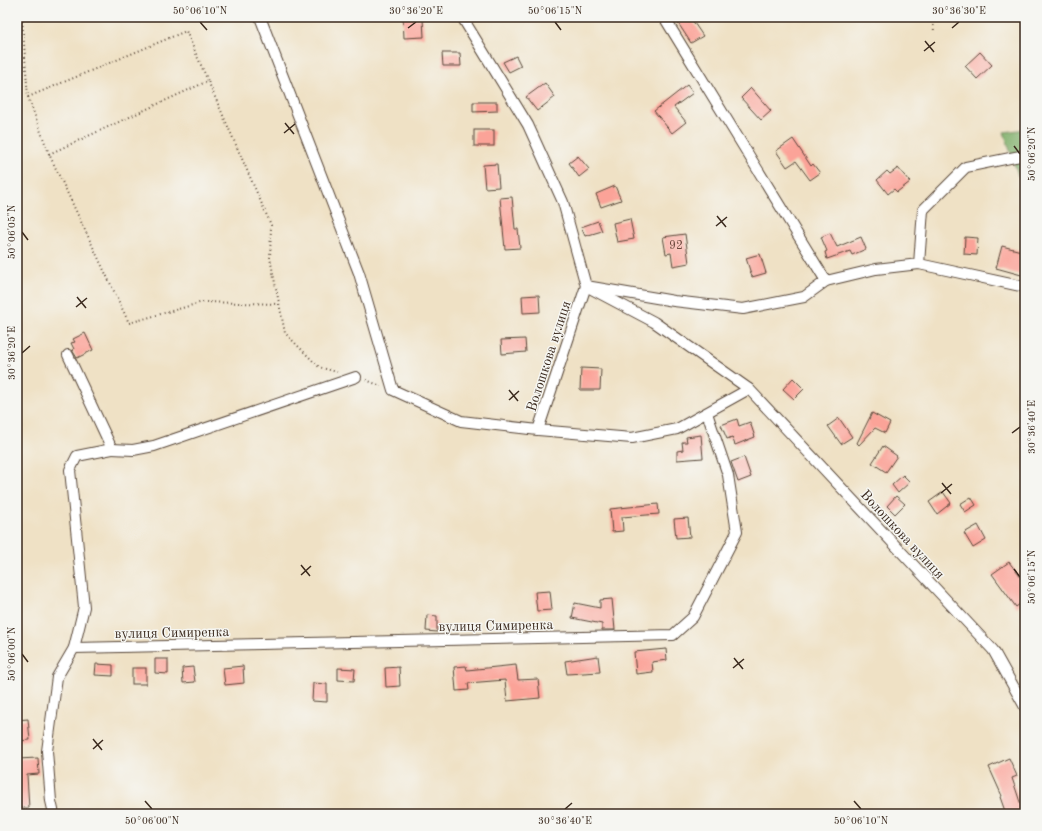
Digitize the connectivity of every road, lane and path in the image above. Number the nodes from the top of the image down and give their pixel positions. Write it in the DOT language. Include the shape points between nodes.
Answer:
graph roads {
  1 [pos="22,17"];
  2 [pos="260,17"];
  3 [pos="462,17"];
  4 [pos="664,17"];
  5 [pos="933,17"];
  6 [pos="934,32"];
  7 [pos="208,81"];
  8 [pos="28,97"];
  9 [pos="49,154"];
  10 [pos="1025,155"];
  11 [pos="919,264"];
  12 [pos="826,281"];
  13 [pos="586,286"];
  14 [pos="1025,287"];
  15 [pos="279,304"];
  16 [pos="68,355"];
  17 [pos="356,377"];
  18 [pos="749,389"];
  19 [pos="393,390"];
  20 [pos="707,413"];
  21 [pos="538,430"];
  22 [pos="112,449"];
  23 [pos="74,648"];
  24 [pos="1025,707"];
  25 [pos="54,814"];
  1 -- 8 [label="path"];
  2 -- 19 [label="street" via="360,273"];
  3 -- 13 [label="street" via="528,125 563,202"];
  4 -- 12 [label="street"];
  5 -- 6 [label="path"];
  7 -- 8 [label="path" via="186,31"];
  7 -- 9 [label="path"];
  7 -- 15 [label="path" via="271,225 270,258"];
  8 -- 9 [label="path"];
  9 -- 15 [label="path" via="129,323 203,302"];
  10 -- 11 [label="street" via="966,167 923,210"];
  11 -- 12 [label="street" via="876,269"];
  11 -- 14 [label="street"];
  12 -- 13 [label="street" via="804,297 743,308 674,301"];
  13 -- 18 [label="street, Волошкова вулиця" via="654,322"];
  13 -- 21 [label="street, Волошкова вулиця"];
  15 -- 17 [label="path" via="285,333 319,367"];
  16 -- 22 [label="street"];
  17 -- 19 [label="path"];
  17 -- 22 [label="street" via="154,446 133,450"];
  18 -- 20 [label="street, Волошкова вулиця"];
  18 -- 24 [label="street, Волошкова вулиця" via="993,650"];
  19 -- 21 [label="street" via="461,421"];
  20 -- 21 [label="street, Волошкова вулиця" via="677,429 632,438"];
  20 -- 23 [label="street, вулиця Симиренка" via="728,474 737,532 694,617 673,636"];
  22 -- 23 [label="street" via="77,456 70,470 84,607"];
  23 -- 25 [label="street" via="57,677 47,751"];
}
